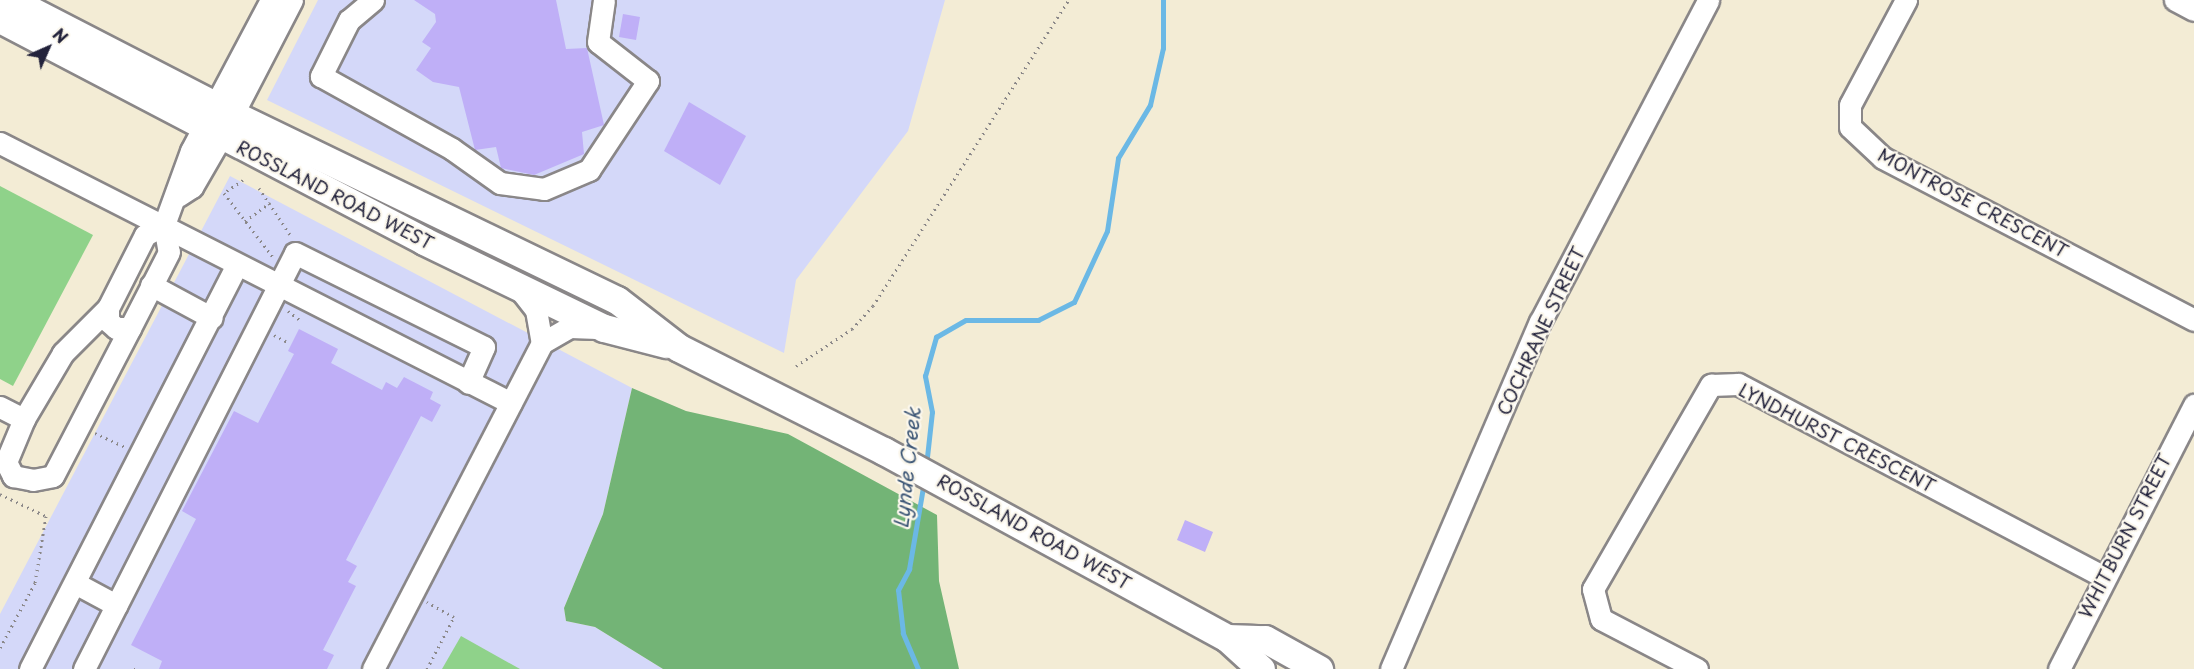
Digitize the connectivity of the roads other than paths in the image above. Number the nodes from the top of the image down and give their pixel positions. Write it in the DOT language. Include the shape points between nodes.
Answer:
graph roads {
  1 [pos="11,0"];
  2 [pos="271,0"];
  3 [pos="292,0"];
  4 [pos="373,0"];
  5 [pos="604,0"];
  6 [pos="1708,0"];
  7 [pos="1906,0"];
  8 [pos="2175,0"];
  9 [pos="2194,10"];
  10 [pos="0,19"];
  11 [pos="219,122"];
  12 [pos="0,143"];
  13 [pos="164,225"];
  14 [pos="237,265"];
  15 [pos="516,284"];
  16 [pos="151,285"];
  17 [pos="276,287"];
  18 [pos="108,308"];
  19 [pos="212,318"];
  20 [pos="2194,320"];
  21 [pos="130,328"];
  22 [pos="604,328"];
  23 [pos="542,343"];
  24 [pos="679,348"];
  25 [pos="468,383"];
  26 [pos="511,403"];
  27 [pos="2194,405"];
  28 [pos="0,407"];
  29 [pos="24,419"];
  30 [pos="3,460"];
  31 [pos="2102,576"];
  32 [pos="75,583"];
  33 [pos="116,605"];
  34 [pos="1227,638"];
  35 [pos="30,669"];
  36 [pos="84,669"];
  37 [pos="373,669"];
  38 [pos="1261,669"];
  39 [pos="1319,669"];
  40 [pos="1391,669"];
  41 [pos="1697,669"];
  42 [pos="2059,669"];
  1 -- 11 [label="main road, ROSSLAND ROAD WEST"];
  2 -- 11 [label="street"];
  3 -- 11 [label="street"];
  4 -- 5 [label="street" via="349,20 321,76 452,149 500,183 544,189 589,170 648,81 598,42"];
  6 -- 40 [label="street, COCHRANE STREET" via="1540,322"];
  7 -- 20 [label="street, MONTROSE CRESCENT" via="1850,105 1850,127 1883,158"];
  8 -- 9 [label="street"];
  10 -- 11 [label="main road, ROSSLAND ROAD WEST"];
  11 -- 13 [label="street" via="178,178 178,196"];
  11 -- 15 [label="main road, ROSSLAND ROAD WEST"];
  11 -- 24 [label="main road, ROSSLAND ROAD WEST" via="617,300"];
  12 -- 13 [label="street"];
  13 -- 14 [label="street"];
  13 -- 16 [label="street" via="169,252"];
  13 -- 18 [label="street" via="145,235"];
  14 -- 17 [label="street"];
  14 -- 19 [label="street"];
  15 -- 22 [label="main road, ROSSLAND ROAD WEST"];
  15 -- 23 [label="street" via="536,310"];
  16 -- 19 [label="street"];
  16 -- 21 [label="street"];
  17 -- 25 [label="street"];
  17 -- 25 [label="street" via="295,253 484,347"];
  17 -- 33 [label="street"];
  18 -- 21 [label="street" via="108,321"];
  18 -- 29 [label="street" via="63,352"];
  19 -- 32 [label="street"];
  21 -- 30 [label="street" via="53,476 33,480 13,476"];
  22 -- 23 [label="street" via="570,327"];
  22 -- 24 [label="main road, ROSSLAND ROAD WEST"];
  23 -- 26 [label="street"];
  24 -- 34 [label="main road, ROSSLAND ROAD WEST" via="958,490"];
  25 -- 26 [label="street"];
  26 -- 37 [label="street"];
  27 -- 31 [label="street, WHITBURN STREET"];
  28 -- 29 [label="street"];
  29 -- 30 [label="street"];
  31 -- 41 [label="street, LYNDHURST CRESCENT" via="1738,384 1711,386 1593,589 1601,620"];
  31 -- 42 [label="street, WHITBURN STREET"];
  32 -- 33 [label="street"];
  32 -- 35 [label="street"];
  33 -- 36 [label="street"];
  34 -- 38 [label="main road, ROSSLAND ROAD WEST"];
  34 -- 39 [label="main road, ROSSLAND ROAD WEST" via="1265,639"];
}
